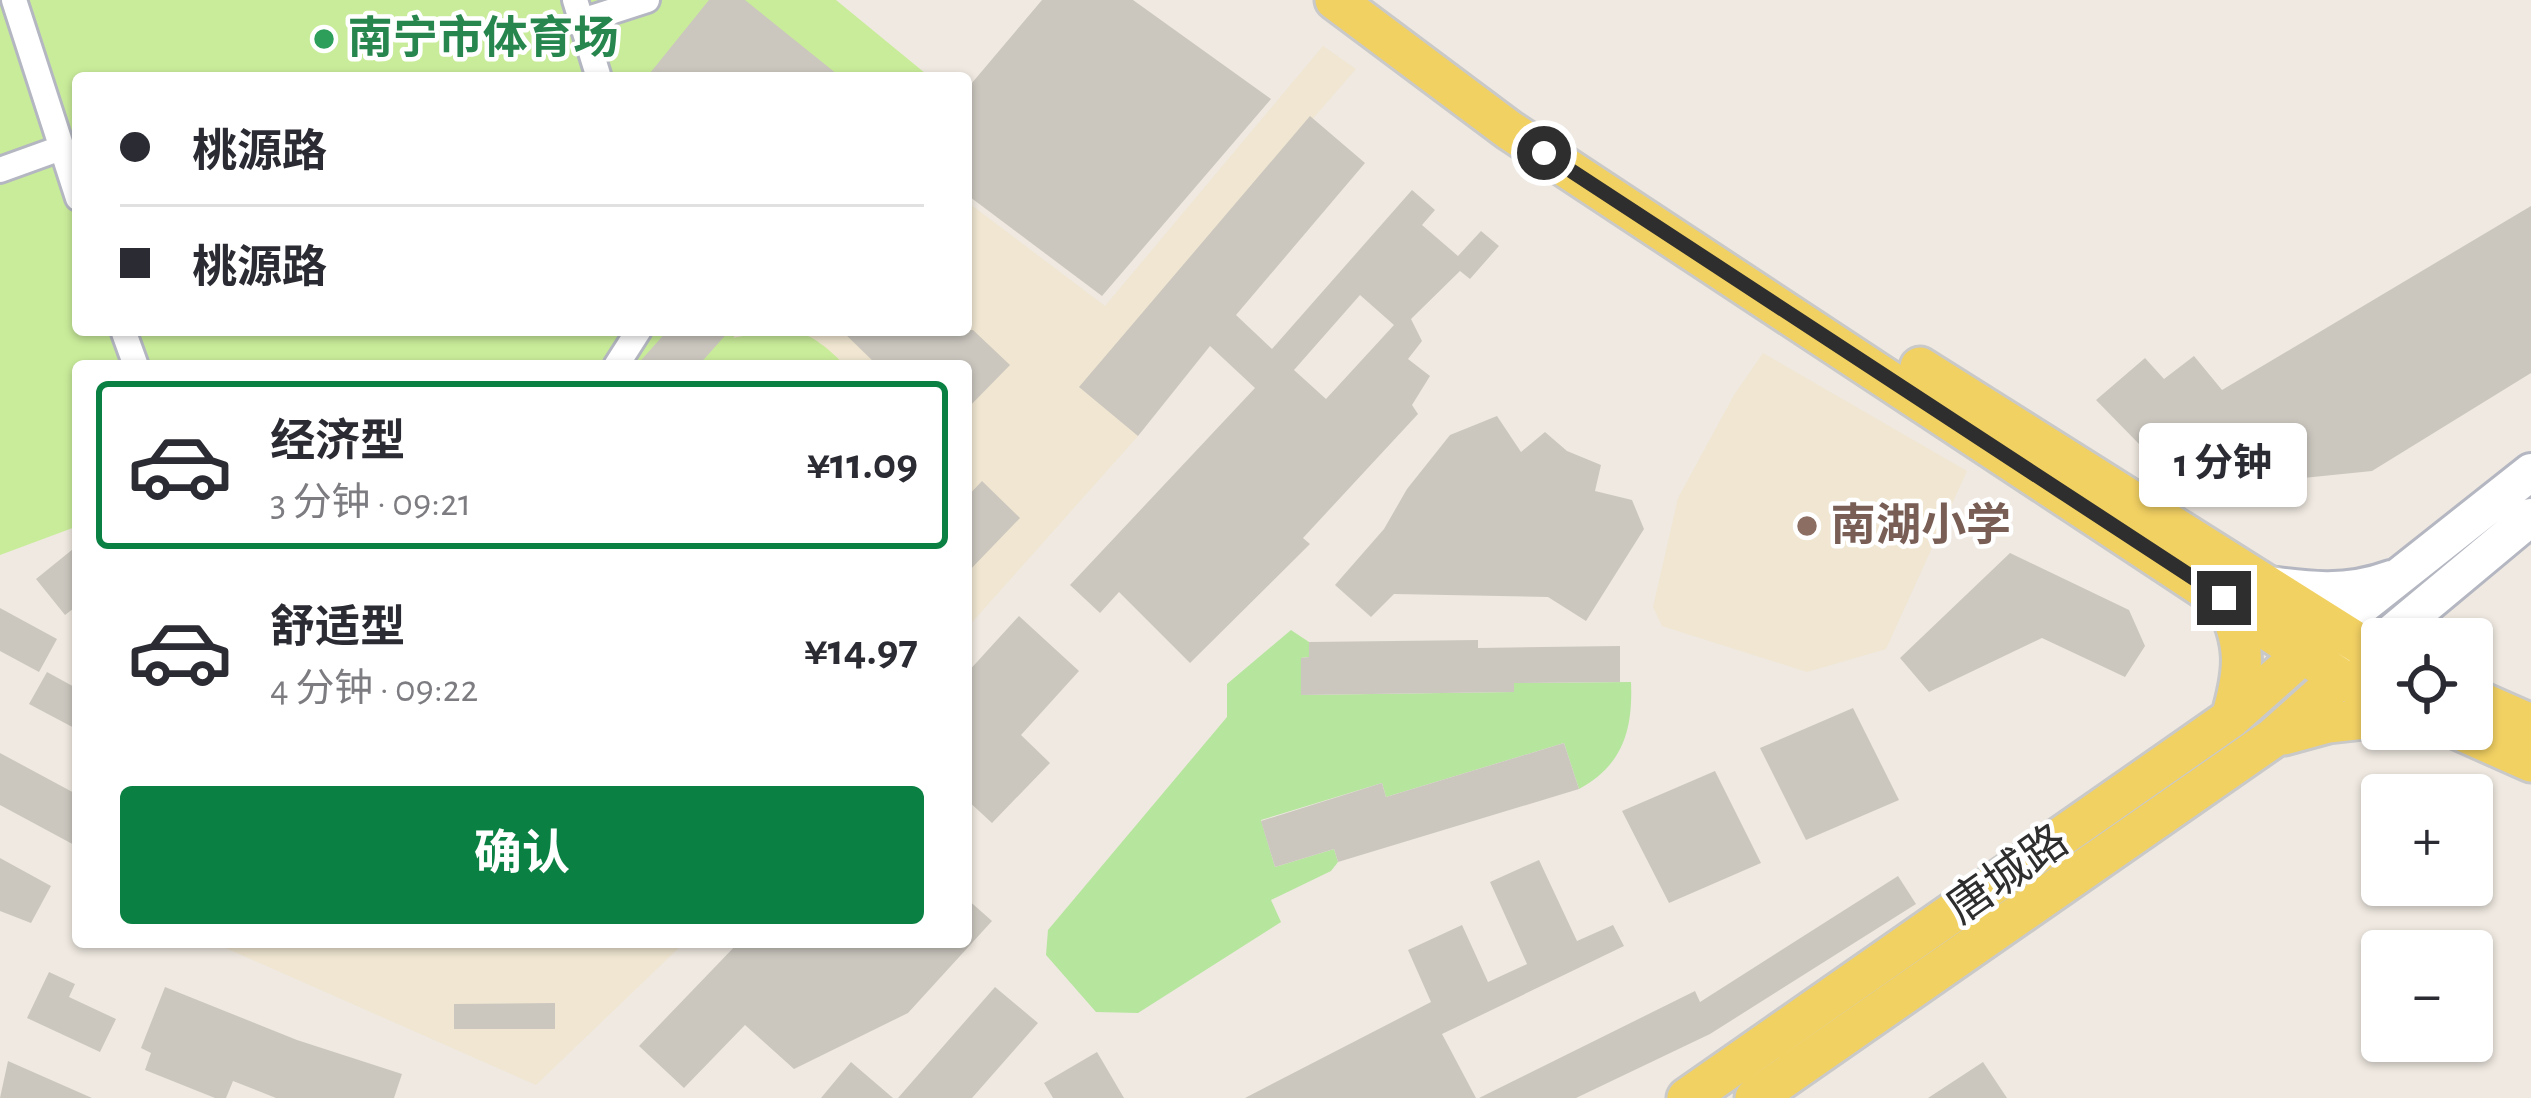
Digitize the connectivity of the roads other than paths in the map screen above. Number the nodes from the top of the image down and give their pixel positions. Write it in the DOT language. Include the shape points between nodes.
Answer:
graph roads {
  1 [pos="14,0"];
  2 [pos="647,0"];
  3 [pos="1335,0"];
  4 [pos="1372,0"];
  5 [pos="578,11"];
  6 [pos="597,72"];
  7 [pos="61,148"];
  8 [pos="0,170"];
  9 [pos="72,180"];
  10 [pos="2531,472"];
  11 [pos="2531,517"];
  12 [pos="2406,573"];
  13 [pos="2456,579"];
  14 [pos="2242,591"];
  15 [pos="2438,618"];
  16 [pos="2341,652"];
  17 [pos="2493,707"];
  18 [pos="2231,718"];
  19 [pos="2361,719"];
  20 [pos="2531,724"];
  21 [pos="2273,738"];
  22 [pos="2493,745"];
  23 [pos="2531,762"];
  24 [pos="1687,1098"];
  25 [pos="1755,1098"];
  1 -- 7 [label="street"];
  2 -- 5 [label="street"];
  3 -- 14 [label="main road" via="1509,130"];
  4 -- 14 [label="main road" via="1520,113"];
  5 -- 6 [label="street"];
  7 -- 8 [label="street"];
  7 -- 9 [label="street"];
  10 -- 12 [label="main road"];
  11 -- 13 [label="main road"];
  12 -- 14 [label="main road" via="2364,589"];
  12 -- 16 [label="main road"];
  13 -- 15 [label="main road"];
  13 -- 16 [label="main road"];
  14 -- 16 [label="main road"];
  14 -- 18 [label="main road" via="2246,668"];
  16 -- 18 [label="main road, 唐城路"];
  16 -- 21 [label="main road, 唐城路"];
  17 -- 20 [label="main road"];
  18 -- 24 [label="main road, 唐城路"];
  19 -- 21 [label="main road"];
  21 -- 25 [label="main road, 唐城路"];
  22 -- 23 [label="main road"];
}
